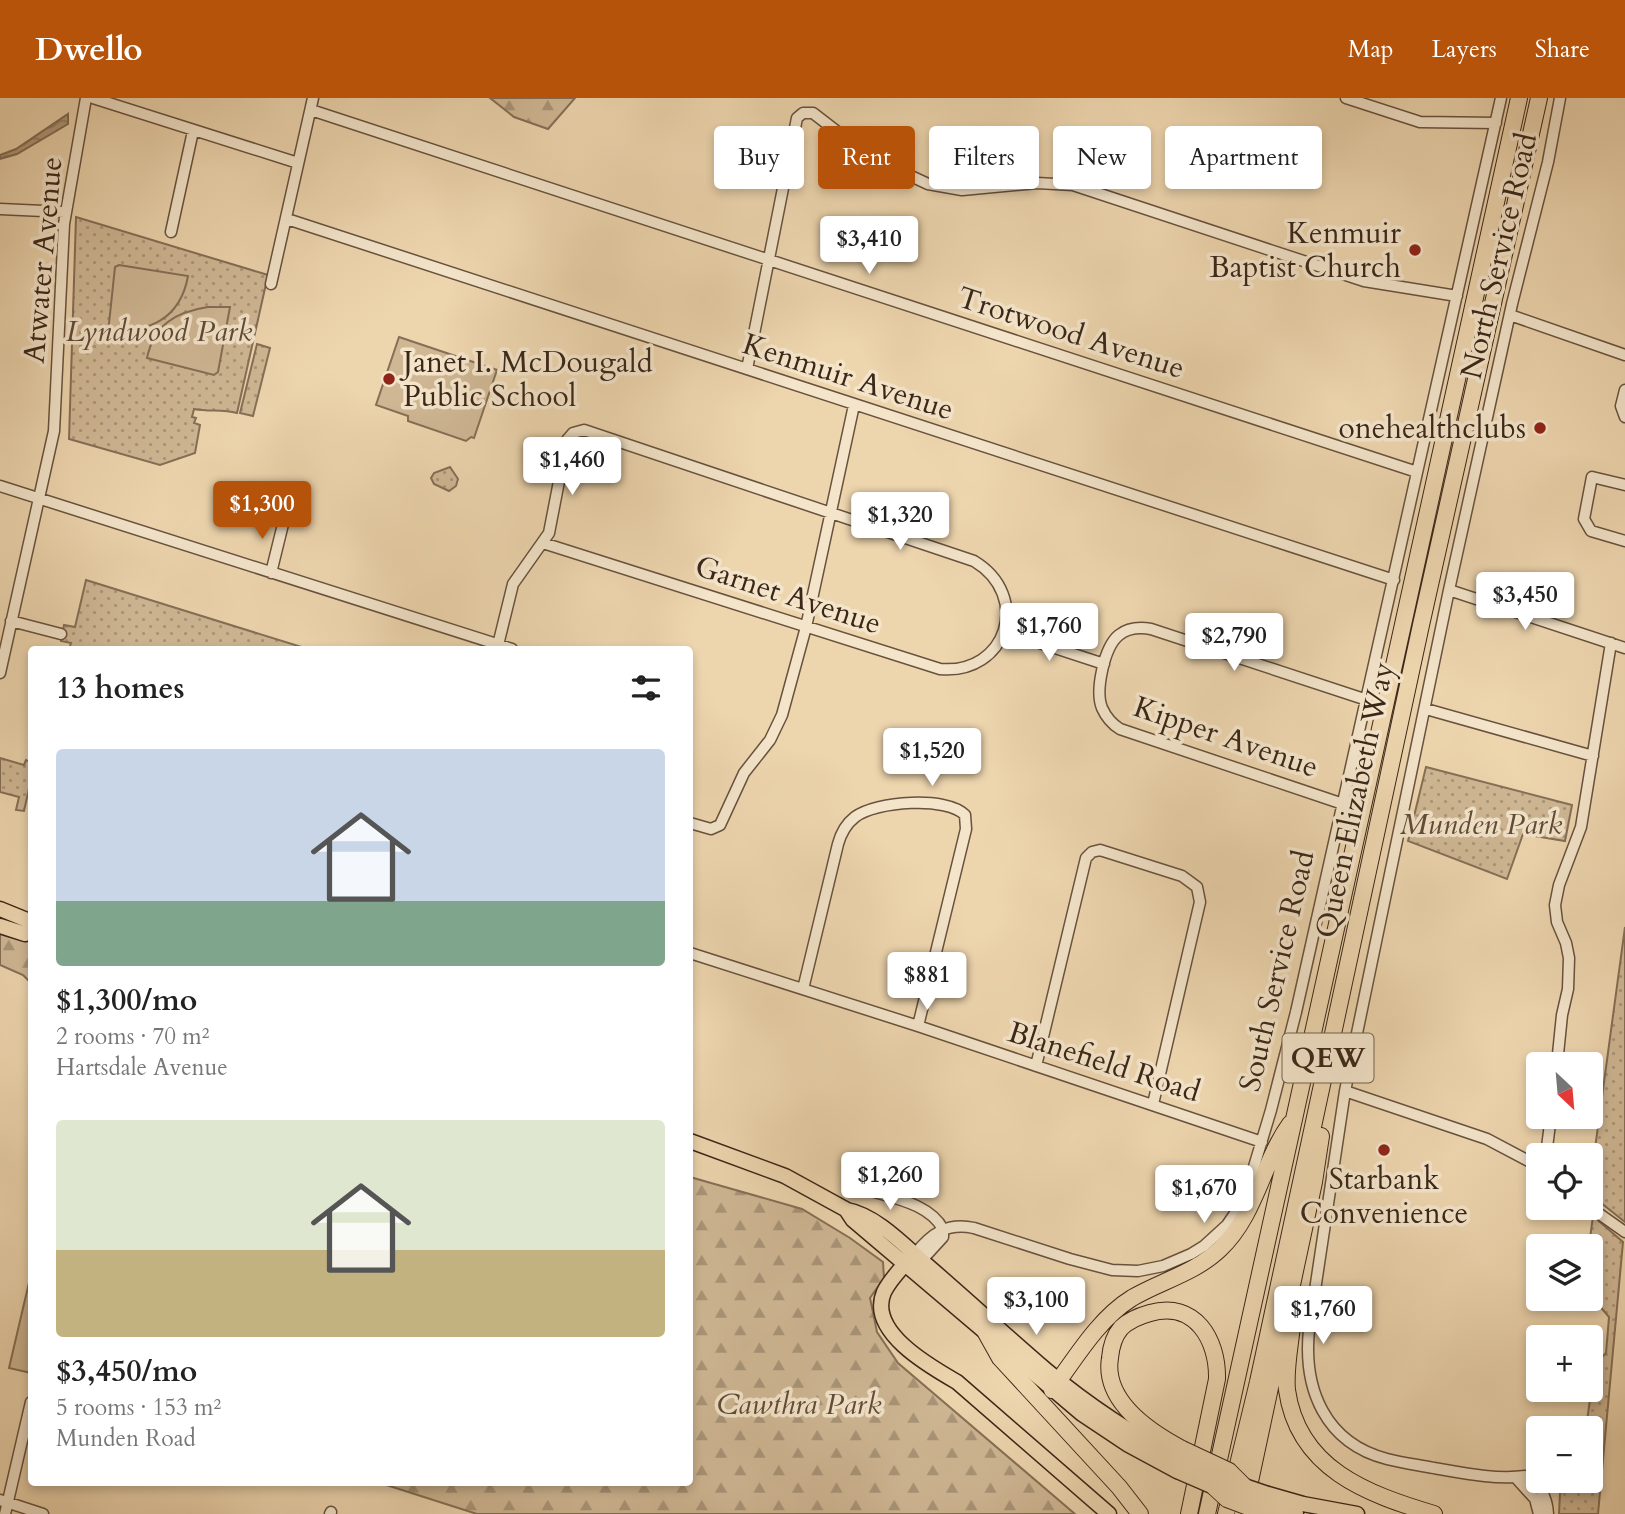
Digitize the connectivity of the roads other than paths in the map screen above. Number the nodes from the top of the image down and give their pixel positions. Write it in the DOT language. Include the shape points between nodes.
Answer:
graph roads {
  1 [pos="86,98"];
  2 [pos="93,98"];
  3 [pos="313,98"];
  4 [pos="1346,98"];
  5 [pos="1501,98"];
  6 [pos="1519,98"];
  7 [pos="1539,98"];
  8 [pos="1560,98"];
  9 [pos="311,110"];
  10 [pos="1496,123"];
  11 [pos="193,131"];
  12 [pos="298,163"];
  13 [pos="0,209"];
  14 [pos="65,212"];
  15 [pos="287,219"];
  16 [pos="171,232"];
  17 [pos="771,260"];
  18 [pos="271,284"];
  19 [pos="1457,296"];
  20 [pos="1510,315"];
  21 [pos="1625,355"];
  22 [pos="747,369"];
  23 [pos="1625,390"];
  24 [pos="854,405"];
  25 [pos="1625,417"];
  26 [pos="1417,472"];
  27 [pos="1625,485"];
  28 [pos="0,486"];
  29 [pos="40,498"];
  30 [pos="831,512"];
  31 [pos="285,516"];
  32 [pos="1625,541"];
  33 [pos="543,543"];
  34 [pos="271,573"];
  35 [pos="1394,580"];
  36 [pos="1449,590"];
  37 [pos="12,621"];
  38 [pos="806,627"];
  39 [pos="1006,632"];
  40 [pos="61,634"];
  41 [pos="1611,643"];
  42 [pos="495,646"];
  43 [pos="498,646"];
  44 [pos="1625,648"];
  45 [pos="1104,664"];
  46 [pos="0,673"];
  47 [pos="1367,700"];
  48 [pos="1426,709"];
  49 [pos="1593,757"];
  50 [pos="1343,804"];
  51 [pos="693,824"];
  52 [pos="0,909"];
  53 [pos="28,920"];
  54 [pos="0,926"];
  55 [pos="28,933"];
  56 [pos="693,954"];
  57 [pos="803,989"];
  58 [pos="1338,1016"];
  59 [pos="918,1026"];
  60 [pos="1558,1052"];
  61 [pos="1036,1066"];
  62 [pos="1345,1091"];
  63 [pos="1153,1104"];
  64 [pos="1294,1119"];
  65 [pos="693,1142"];
  66 [pos="1262,1142"];
  67 [pos="1526,1160"];
  68 [pos="865,1189"];
  69 [pos="1603,1216"];
  70 [pos="943,1230"];
  71 [pos="1625,1232"];
  72 [pos="1299,1255"];
  73 [pos="914,1262"];
  74 [pos="986,1334"];
  75 [pos="1056,1385"];
  76 [pos="28,1414"];
  77 [pos="1179,1459"];
  78 [pos="1515,1477"];
  79 [pos="1244,1486"];
  80 [pos="1214,1487"];
  81 [pos="4,1506"];
  82 [pos="1266,1506"];
  83 [pos="43,1514"];
  84 [pos="1109,1514"];
  85 [pos="1140,1514"];
  86 [pos="1189,1514"];
  87 [pos="1208,1514"];
  88 [pos="1227,1514"];
  89 [pos="1243,1514"];
  90 [pos="1296,1514"];
  91 [pos="1357,1514"];
  92 [pos="1434,1514"];
  93 [pos="1539,1514"];
  94 [pos="1548,1514"];
  1 -- 14 [label="street, Atwater Avenue"];
  2 -- 11 [label="street"];
  3 -- 9 [label="street"];
  4 -- 10 [label="street" via="1420,122"];
  5 -- 10 [label="street, South Service Road"];
  6 -- 64 [label="highway, Queen Elizabeth Way / QEW"];
  7 -- 58 [label="highway, Queen Elizabeth Way / QEW"];
  8 -- 20 [label="street, North Service Road"];
  9 -- 12 [label="street"];
  9 -- 17 [label="street, Trotwood Avenue"];
  10 -- 19 [label="street, South Service Road"];
  11 -- 12 [label="street"];
  11 -- 16 [label="street"];
  12 -- 15 [label="street"];
  13 -- 14 [label="street"];
  14 -- 29 [label="street, Atwater Avenue" via="55,422"];
  15 -- 18 [label="street"];
  15 -- 22 [label="street, Kenmuir Avenue"];
  17 -- 19 [label="street" via="797,118 811,112 870,157 928,184 962,190 1062,183 1364,281"];
  17 -- 22 [label="street"];
  17 -- 26 [label="street, Trotwood Avenue"];
  19 -- 26 [label="street, South Service Road"];
  20 -- 21 [label="street"];
  20 -- 36 [label="street, North Service Road"];
  22 -- 24 [label="street, Kenmuir Avenue"];
  23 -- 25 [label="street" via="1621,406"];
  24 -- 30 [label="street"];
  24 -- 35 [label="street, Kenmuir Avenue"];
  26 -- 35 [label="street, South Service Road"];
  27 -- 32 [label="street" via="1592,477 1584,516 1593,532"];
  28 -- 29 [label="street"];
  29 -- 34 [label="street"];
  29 -- 37 [label="street, Atwater Avenue"];
  30 -- 33 [label="street" via="584,430 567,440 549,533"];
  30 -- 38 [label="street"];
  30 -- 39 [label="street" via="983,567 1003,595"];
  31 -- 34 [label="street"];
  33 -- 38 [label="street, Garnet Avenue"];
  33 -- 43 [label="street" via="513,584"];
  34 -- 42 [label="street"];
  35 -- 47 [label="street, South Service Road"];
  36 -- 41 [label="street"];
  36 -- 48 [label="street, North Service Road"];
  37 -- 40 [label="street"];
  37 -- 46 [label="street, Atwater Avenue"];
  38 -- 39 [label="street, Garnet Avenue" via="950,670 983,659"];
  38 -- 51 [label="street" via="782,715 770,740 744,773 718,827"];
  39 -- 45 [label="street"];
  41 -- 44 [label="street"];
  41 -- 49 [label="street"];
  45 -- 47 [label="street" via="1112,644 1137,627"];
  45 -- 50 [label="street, Kipper Avenue" via="1100,699 1106,716 1120,729"];
  47 -- 50 [label="street, South Service Road"];
  48 -- 49 [label="street"];
  48 -- 62 [label="street, North Service Road"];
  49 -- 60 [label="street" via="1581,827 1555,905 1569,958"];
  50 -- 66 [label="street, South Service Road"];
  52 -- 53 [label="main road"];
  54 -- 55 [label="main road"];
  56 -- 57 [label="street, Blanefield Road"];
  57 -- 59 [label="street, Blanefield Road"];
  57 -- 59 [label="street" via="846,825 862,813 888,805 957,807 965,815 966,828"];
  58 -- 72 [label="highway"];
  58 -- 88 [label="highway, Queen Elizabeth Way / QEW"];
  59 -- 61 [label="street, Blanefield Road"];
  61 -- 63 [label="street, Blanefield Road"];
  61 -- 63 [label="street" via="1086,858 1101,850 1182,876 1197,887 1200,902"];
  62 -- 67 [label="street" via="1487,1139"];
  62 -- 78 [label="street, North Service Road" via="1308,1330 1308,1368 1315,1395 1333,1426 1368,1452 1445,1470"];
  63 -- 66 [label="street, Blanefield Road"];
  64 -- 75 [label="highway" via="1279,1139 1240,1225 1221,1248 1203,1263 1117,1310"];
  64 -- 87 [label="highway, Queen Elizabeth Way / QEW"];
  65 -- 73 [label="main road" via="785,1177 847,1210 853,1220"];
  66 -- 70 [label="street, South Service Road" via="1244,1200 1227,1225 1191,1254 1163,1266 1112,1270 967,1226"];
  68 -- 70 [label="street" via="933,1214"];
  69 -- 71 [label="street"];
  70 -- 73 [label="street" via="943,1237"];
  72 -- 89 [label="highway"];
  72 -- 92 [label="highway" via="1287,1389 1301,1436 1311,1451 1348,1480"];
  73 -- 74 [label="main road"];
  73 -- 75 [label="main road"];
  73 -- 84 [label="main road" via="888,1286 881,1301 885,1325"];
  74 -- 75 [label="main road"];
  74 -- 85 [label="highway" via="1000,1358"];
  75 -- 77 [label="main road"];
  76 -- 81 [label="street"];
  77 -- 79 [label="highway, bridge" via="1229,1471"];
  77 -- 80 [label="main road, bridge"];
  77 -- 86 [label="highway" via="1121,1402 1109,1363 1121,1328 1134,1318 1168,1310 1185,1315 1207,1333 1217,1365"];
  78 -- 93 [label="street" via="1535,1499"];
  78 -- 94 [label="street, North Service Road" via="1525,1476 1541,1489"];
  79 -- 82 [label="main road, bridge"];
  80 -- 82 [label="highway, bridge" via="1227,1499"];
  81 -- 83 [label="street"];
  82 -- 90 [label="main road"];
  82 -- 91 [label="main road" via="1303,1504"];
}
